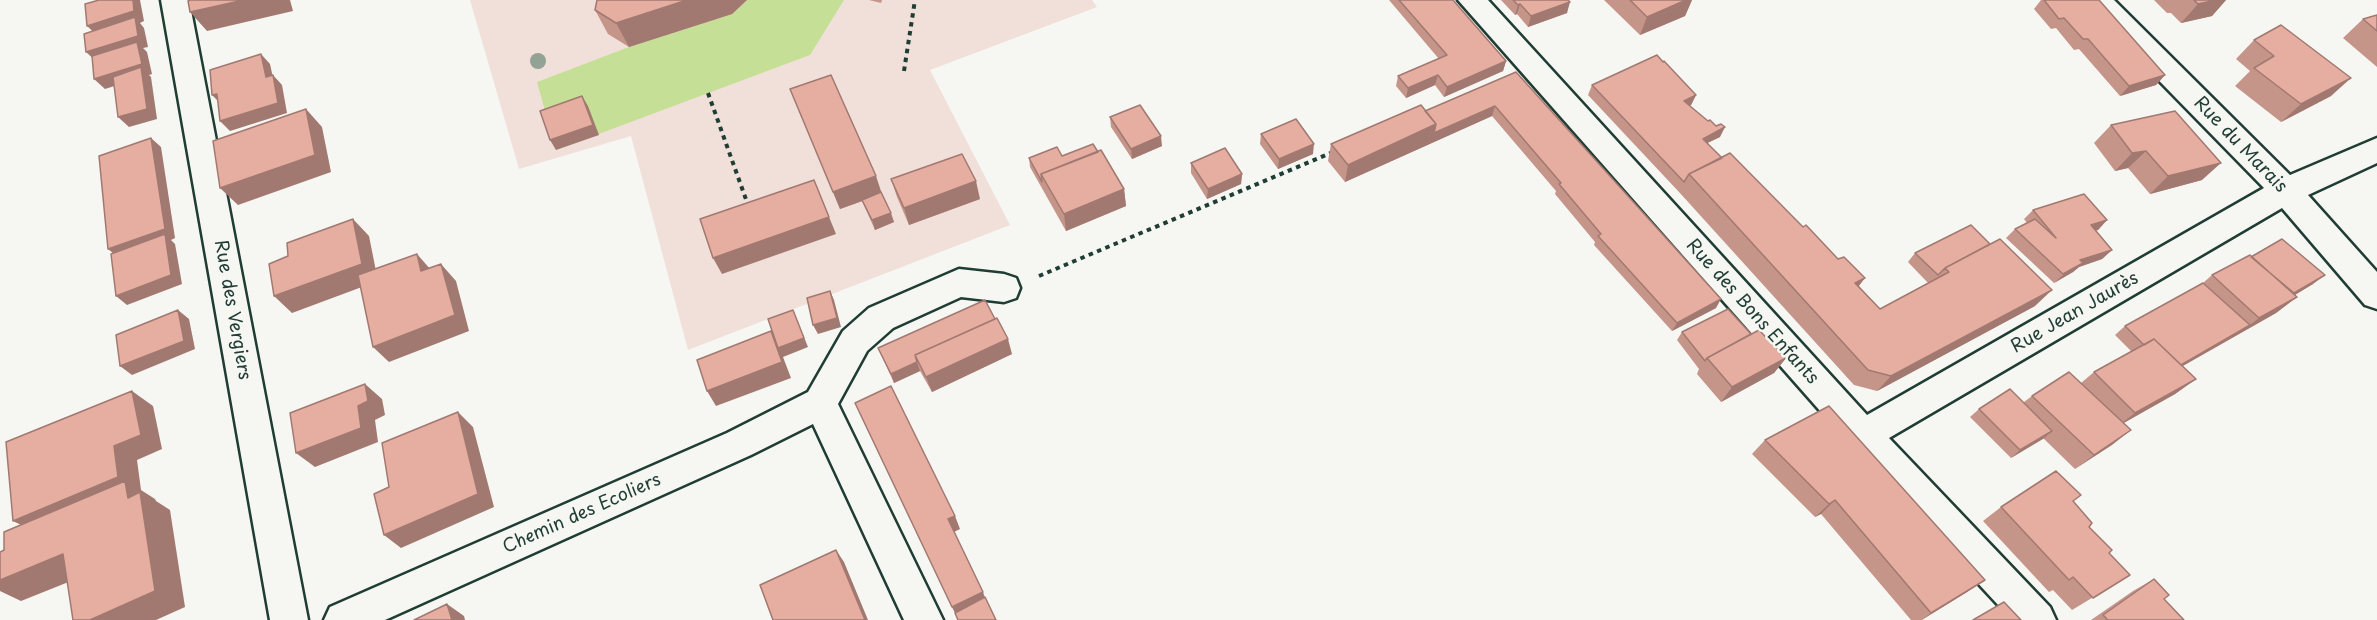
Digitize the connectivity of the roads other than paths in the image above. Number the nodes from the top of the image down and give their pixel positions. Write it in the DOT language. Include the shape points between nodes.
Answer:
graph roads {
  1 [pos="175,0"];
  2 [pos="1472,0"];
  3 [pos="2097,0"];
  4 [pos="2377,150"];
  5 [pos="2286,191"];
  6 [pos="1004,288"];
  7 [pos="2377,294"];
  8 [pos="819,403"];
  9 [pos="1863,435"];
  10 [pos="281,617"];
  11 [pos="344,620"];
  12 [pos="924,620"];
  13 [pos="2037,620"];
  1 -- 10 [label="street, Rue des Vergiers"];
  2 -- 9 [label="street, Rue des Bons Enfants"];
  3 -- 5 [label="street, Rue du Marais"];
  4 -- 5 [label="street, Rue Jean Jaurès"];
  5 -- 7 [label="street, Rue du Marais"];
  5 -- 9 [label="street, Rue Jean Jaurès"];
  6 -- 8 [label="street" via="959,283 881,318 855,341"];
  8 -- 11 [label="street, Chemin des Ecoliers" via="739,444"];
  8 -- 12 [label="street"];
  9 -- 13 [label="street, Rue des Bons Enfants"];
}
